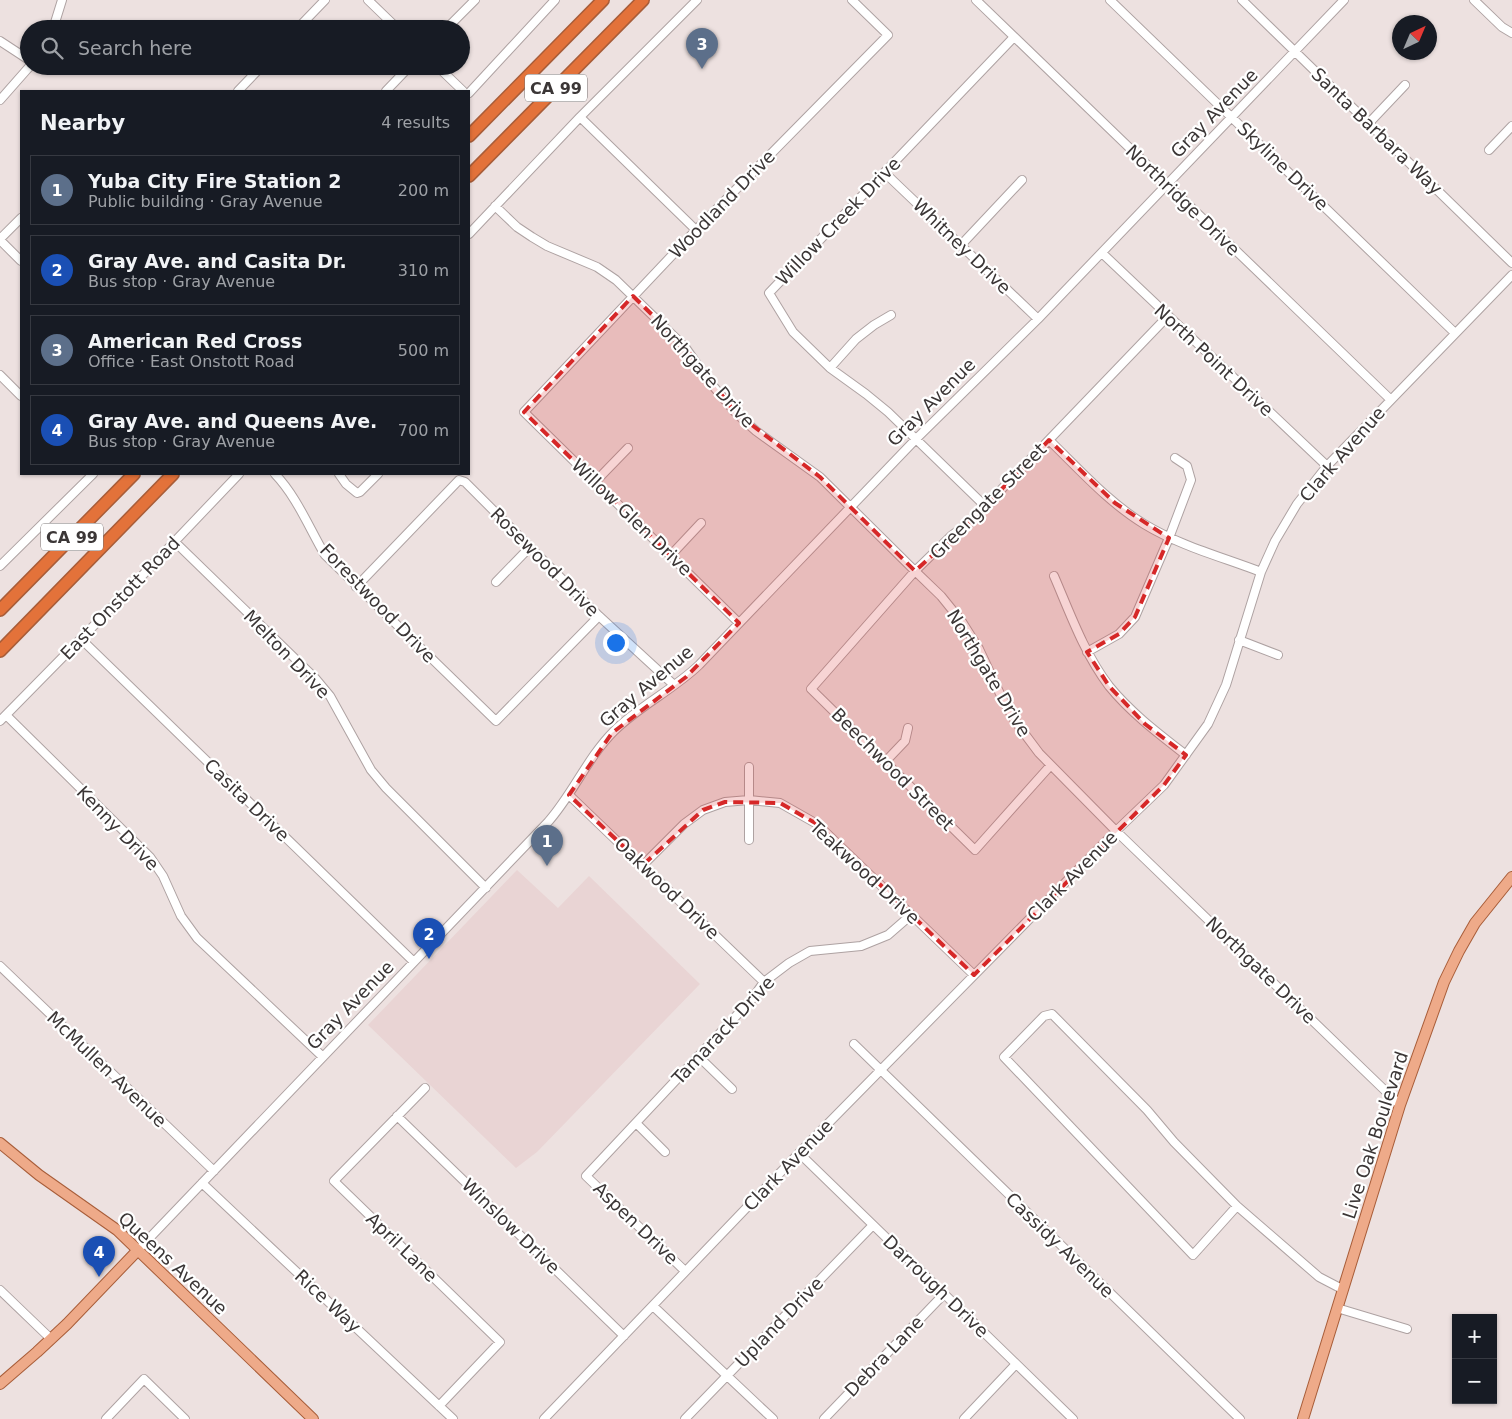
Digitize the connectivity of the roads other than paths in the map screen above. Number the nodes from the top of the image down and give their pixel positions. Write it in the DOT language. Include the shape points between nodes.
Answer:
graph roads {
  1 [pos="62,0"];
  2 [pos="325,0"];
  3 [pos="368,0"];
  4 [pos="475,0"];
  5 [pos="555,0"];
  6 [pos="603,0"];
  7 [pos="643,0"];
  8 [pos="697,0"];
  9 [pos="852,0"];
  10 [pos="976,0"];
  11 [pos="1110,0"];
  12 [pos="1242,0"];
  13 [pos="1344,0"];
  14 [pos="1474,0"];
  15 [pos="56,20"];
  16 [pos="306,20"];
  17 [pos="389,20"];
  18 [pos="455,20"];
  19 [pos="1512,34"];
  20 [pos="1014,36"];
  21 [pos="0,41"];
  22 [pos="1295,52"];
  23 [pos="20,54"];
  24 [pos="22,75"];
  25 [pos="253,75"];
  26 [pos="401,75"];
  27 [pos="446,75"];
  28 [pos="1405,86"];
  29 [pos="239,90"];
  30 [pos="387,90"];
  31 [pos="462,90"];
  32 [pos="470,93"];
  33 [pos="0,100"];
  34 [pos="580,117"];
  35 [pos="1233,117"];
  36 [pos="1369,123"];
  37 [pos="1512,126"];
  38 [pos="470,135"];
  39 [pos="1489,150"];
  40 [pos="885,173"];
  41 [pos="470,175"];
  42 [pos="1022,180"];
  43 [pos="1167,186"];
  44 [pos="495,206"];
  45 [pos="20,219"];
  46 [pos="696,230"];
  47 [pos="470,233"];
  48 [pos="0,240"];
  49 [pos="961,245"];
  50 [pos="1102,253"];
  51 [pos="20,260"];
  52 [pos="1512,263"];
  53 [pos="1512,275"];
  54 [pos="633,296"];
  55 [pos="891,315"];
  56 [pos="1168,316"];
  57 [pos="1038,319"];
  58 [pos="1456,333"];
  59 [pos="830,368"];
  60 [pos="0,375"];
  61 [pos="20,395"];
  62 [pos="1390,399"];
  63 [pos="524,412"];
  64 [pos="916,439"];
  65 [pos="1049,440"];
  66 [pos="628,448"];
  67 [pos="1175,458"];
  68 [pos="1326,466"];
  69 [pos="92,475"];
  70 [pos="133,475"];
  71 [pos="173,475"];
  72 [pos="238,475"];
  73 [pos="276,475"];
  74 [pos="340,475"];
  75 [pos="377,475"];
  76 [pos="595,482"];
  77 [pos="985,506"];
  78 [pos="850,508"];
  79 [pos="701,522"];
  80 [pos="1169,538"];
  81 [pos="175,542"];
  82 [pos="530,547"];
  83 [pos="98,550"];
  84 [pos="670,555"];
  85 [pos="0,566"];
  86 [pos="915,571"];
  87 [pos="1261,572"];
  88 [pos="1054,576"];
  89 [pos="496,582"];
  90 [pos="356,586"];
  91 [pos="3,606"];
  92 [pos="599,616"];
  93 [pos="739,622"];
  94 [pos="81,639"];
  95 [pos="1239,640"];
  96 [pos="0,651"];
  97 [pos="1087,652"];
  98 [pos="1278,655"];
  99 [pos="0,658"];
  100 [pos="674,685"];
  101 [pos="811,689"];
  102 [pos="3,718"];
  103 [pos="908,728"];
  104 [pos="1186,755"];
  105 [pos="885,762"];
  106 [pos="1050,766"];
  107 [pos="749,767"];
  108 [pos="569,795"];
  109 [pos="749,800"];
  110 [pos="1116,830"];
  111 [pos="749,840"];
  112 [pos="643,865"];
  113 [pos="1512,877"];
  114 [pos="486,888"];
  115 [pos="911,915"];
  116 [pos="414,962"];
  117 [pos="0,966"];
  118 [pos="974,975"];
  119 [pos="764,982"];
  120 [pos="854,1044"];
  121 [pos="698,1056"];
  122 [pos="323,1057"];
  123 [pos="880,1070"];
  124 [pos="425,1088"];
  125 [pos="732,1089"];
  126 [pos="1400,1105"];
  127 [pos="397,1116"];
  128 [pos="636,1123"];
  129 [pos="0,1143"];
  130 [pos="665,1152"];
  131 [pos="799,1153"];
  132 [pos="214,1171"];
  133 [pos="586,1176"];
  134 [pos="202,1183"];
  135 [pos="1237,1206"];
  136 [pos="873,1225"];
  137 [pos="138,1250"];
  138 [pos="686,1271"];
  139 [pos="1342,1289"];
  140 [pos="0,1290"];
  141 [pos="944,1294"];
  142 [pos="653,1306"];
  143 [pos="1337,1308"];
  144 [pos="1408,1329"];
  145 [pos="624,1336"];
  146 [pos="51,1339"];
  147 [pos="1016,1364"];
  148 [pos="728,1375"];
  149 [pos="0,1384"];
  150 [pos="439,1406"];
  151 [pos="308,1417"];
  152 [pos="106,1419"];
  153 [pos="185,1419"];
  154 [pos="453,1419"];
  155 [pos="544,1419"];
  156 [pos="685,1419"];
  157 [pos="772,1419"];
  158 [pos="824,1419"];
  159 [pos="964,1419"];
  160 [pos="1073,1419"];
  161 [pos="1240,1419"];
  162 [pos="1303,1419"];
  1 -- 15 [label="street"];
  2 -- 16 [label="street"];
  3 -- 17 [label="street"];
  4 -- 18 [label="street"];
  5 -- 32 [label="street"];
  6 -- 38 [label="highway, CA 99"];
  7 -- 41 [label="highway, CA 99"];
  8 -- 34 [label="street"];
  9 -- 46 [label="street, Woodland Drive" via="888,35"];
  10 -- 20 [label="street, Northridge Drive"];
  11 -- 35 [label="street, Skyline Drive"];
  12 -- 22 [label="street, Santa Barbara Way"];
  13 -- 22 [label="street, Gray Avenue"];
  14 -- 19 [label="street"];
  20 -- 40 [label="street, Willow Creek Drive"];
  20 -- 43 [label="street, Northridge Drive"];
  21 -- 23 [label="street"];
  22 -- 35 [label="street, Gray Avenue"];
  22 -- 36 [label="street, Santa Barbara Way"];
  24 -- 33 [label="street"];
  25 -- 29 [label="street"];
  26 -- 30 [label="street"];
  27 -- 31 [label="street"];
  28 -- 36 [label="street"];
  34 -- 44 [label="street"];
  34 -- 46 [label="street"];
  35 -- 43 [label="street, Gray Avenue"];
  35 -- 58 [label="street, Skyline Drive"];
  36 -- 52 [label="street, Santa Barbara Way"];
  37 -- 39 [label="street"];
  40 -- 49 [label="street, Whitney Drive"];
  40 -- 59 [label="street, Willow Creek Drive" via="769,293 793,332"];
  42 -- 49 [label="street"];
  43 -- 50 [label="street, Gray Avenue"];
  43 -- 62 [label="street, Northridge Drive"];
  44 -- 47 [label="street"];
  44 -- 54 [label="street, Northgate Drive" via="532,237 597,267"];
  45 -- 48 [label="street"];
  46 -- 54 [label="street, Woodland Drive"];
  48 -- 51 [label="street"];
  49 -- 57 [label="street, Whitney Drive"];
  50 -- 56 [label="street, North Point Drive"];
  50 -- 57 [label="street, Gray Avenue"];
  53 -- 58 [label="street, Clark Avenue"];
  54 -- 63 [label="street, Woodland Drive"];
  54 -- 78 [label="street, Northgate Drive" via="685,347 735,412 820,477"];
  55 -- 59 [label="street" via="856,339"];
  56 -- 65 [label="street, Greengate Street"];
  56 -- 68 [label="street, North Point Drive"];
  57 -- 64 [label="street, Gray Avenue"];
  58 -- 62 [label="street, Clark Avenue"];
  59 -- 64 [label="street, Willow Creek Drive" via="888,412"];
  60 -- 61 [label="street"];
  62 -- 68 [label="street, Clark Avenue"];
  63 -- 76 [label="street, Willow Glen Drive"];
  64 -- 77 [label="street, Willow Creek Drive"];
  64 -- 78 [label="street, Gray Avenue"];
  65 -- 77 [label="street, Greengate Street"];
  65 -- 80 [label="street" via="1115,502"];
  66 -- 76 [label="street"];
  67 -- 80 [label="street" via="1187,466 1191,480"];
  68 -- 87 [label="street, Clark Avenue" via="1297,504"];
  69 -- 85 [label="street"];
  70 -- 91 [label="highway, CA 99"];
  71 -- 83 [label="highway, CA 99"];
  72 -- 81 [label="street, East Onstott Road"];
  73 -- 90 [label="street, Forestwood Drive" via="294,498 325,555"];
  74 -- 75 [label="street" via="357,493"];
  76 -- 84 [label="street, Willow Glen Drive"];
  77 -- 86 [label="street, Greengate Street"];
  78 -- 86 [label="street, Northgate Drive"];
  78 -- 93 [label="street, Gray Avenue"];
  79 -- 84 [label="street"];
  80 -- 87 [label="street"];
  80 -- 97 [label="street" via="1135,617 1119,634"];
  81 -- 94 [label="street, East Onstott Road"];
  81 -- 114 [label="street, Melton Drive" via="315,678 330,696 371,770"];
  82 -- 89 [label="street"];
  82 -- 90 [label="street, Rosewood Drive" via="465,482 458,480"];
  82 -- 92 [label="street, Rosewood Drive"];
  83 -- 96 [label="highway, CA 99"];
  83 -- 99 [label="highway"];
  84 -- 93 [label="street, Willow Glen Drive"];
  86 -- 101 [label="street, Greengate Street"];
  86 -- 106 [label="street, Northgate Drive" via="962,622 1015,721"];
  87 -- 95 [label="street, Clark Avenue"];
  88 -- 97 [label="street"];
  90 -- 92 [label="street, Forestwood Drive" via="496,721"];
  92 -- 100 [label="street, Rosewood Drive"];
  93 -- 100 [label="street, Gray Avenue" via="692,672"];
  94 -- 102 [label="street, East Onstott Road"];
  94 -- 116 [label="street, Casita Drive"];
  95 -- 98 [label="street"];
  95 -- 104 [label="street, Clark Avenue" via="1226,685 1208,724"];
  97 -- 104 [label="street" via="1109,686 1133,711"];
  100 -- 108 [label="street, Gray Avenue" via="612,733 595,753"];
  101 -- 105 [label="street, Beechwood Street"];
  102 -- 122 [label="street, Kenny Drive" via="150,857 163,876 181,916 197,938"];
  103 -- 105 [label="street" via="905,741"];
  104 -- 110 [label="street, Clark Avenue" via="1164,785"];
  105 -- 106 [label="street, Beechwood Street" via="975,850"];
  106 -- 110 [label="street, Northgate Drive"];
  107 -- 109 [label="street"];
  108 -- 112 [label="street, Oakwood Drive"];
  108 -- 114 [label="street, Gray Avenue"];
  109 -- 111 [label="street"];
  109 -- 112 [label="street, Teakwood Drive" via="725,802 703,810 684,824"];
  109 -- 115 [label="street, Teakwood Drive" via="780,803 817,824"];
  110 -- 118 [label="street, Clark Avenue"];
  110 -- 126 [label="street, Northgate Drive"];
  112 -- 119 [label="street, Oakwood Drive"];
  113 -- 126 [label="main road, Live Oak Boulevard" via="1475,923 1459,950 1444,982"];
  114 -- 116 [label="street, Gray Avenue"];
  115 -- 118 [label="street, Teakwood Drive"];
  115 -- 119 [label="street, Tamarack Drive" via="888,935 861,946 810,951"];
  116 -- 122 [label="street, Gray Avenue"];
  117 -- 132 [label="street, McMullen Avenue"];
  118 -- 123 [label="street, Clark Avenue"];
  119 -- 121 [label="street, Tamarack Drive"];
  120 -- 123 [label="street, Cassidy Avenue"];
  121 -- 125 [label="street"];
  121 -- 128 [label="street, Tamarack Drive"];
  122 -- 132 [label="street, Gray Avenue"];
  123 -- 131 [label="street, Clark Avenue"];
  123 -- 161 [label="street, Cassidy Avenue"];
  124 -- 127 [label="street, April Lane"];
  126 -- 139 [label="main road, Live Oak Boulevard"];
  127 -- 145 [label="street, Winslow Drive"];
  127 -- 150 [label="street, April Lane" via="334,1181 500,1342"];
  128 -- 130 [label="street"];
  128 -- 133 [label="street, Tamarack Drive"];
  129 -- 137 [label="main road, Queens Avenue" via="117,1230"];
  131 -- 136 [label="street, Darrough Drive"];
  131 -- 138 [label="street, Clark Avenue"];
  132 -- 134 [label="street, Gray Avenue"];
  133 -- 138 [label="street, Aspen Drive"];
  134 -- 137 [label="street, Gray Avenue"];
  134 -- 150 [label="street, Rice Way"];
  135 -- 135 [label="street" via="1052,1014 1044,1016 1004,1057 1193,1255"];
  135 -- 139 [label="street" via="1319,1277"];
  136 -- 141 [label="street, Darrough Drive"];
  136 -- 148 [label="street, Upland Drive"];
  137 -- 146 [label="main road, Gray Avenue"];
  137 -- 151 [label="main road, Queens Avenue"];
  138 -- 142 [label="street, Clark Avenue"];
  139 -- 143 [label="main road, Live Oak Boulevard"];
  140 -- 146 [label="street"];
  141 -- 147 [label="street, Darrough Drive"];
  141 -- 158 [label="street, Debra Lane"];
  142 -- 145 [label="street, Clark Avenue"];
  142 -- 148 [label="street"];
  143 -- 144 [label="street"];
  143 -- 162 [label="main road, Live Oak Boulevard"];
  145 -- 155 [label="street, Clark Avenue"];
  146 -- 149 [label="main road, Gray Avenue"];
  147 -- 159 [label="street"];
  147 -- 160 [label="street, Darrough Drive"];
  148 -- 156 [label="street, Upland Drive"];
  148 -- 157 [label="street"];
  150 -- 154 [label="street, Rice Way"];
  152 -- 153 [label="street" via="144,1379"];
}
